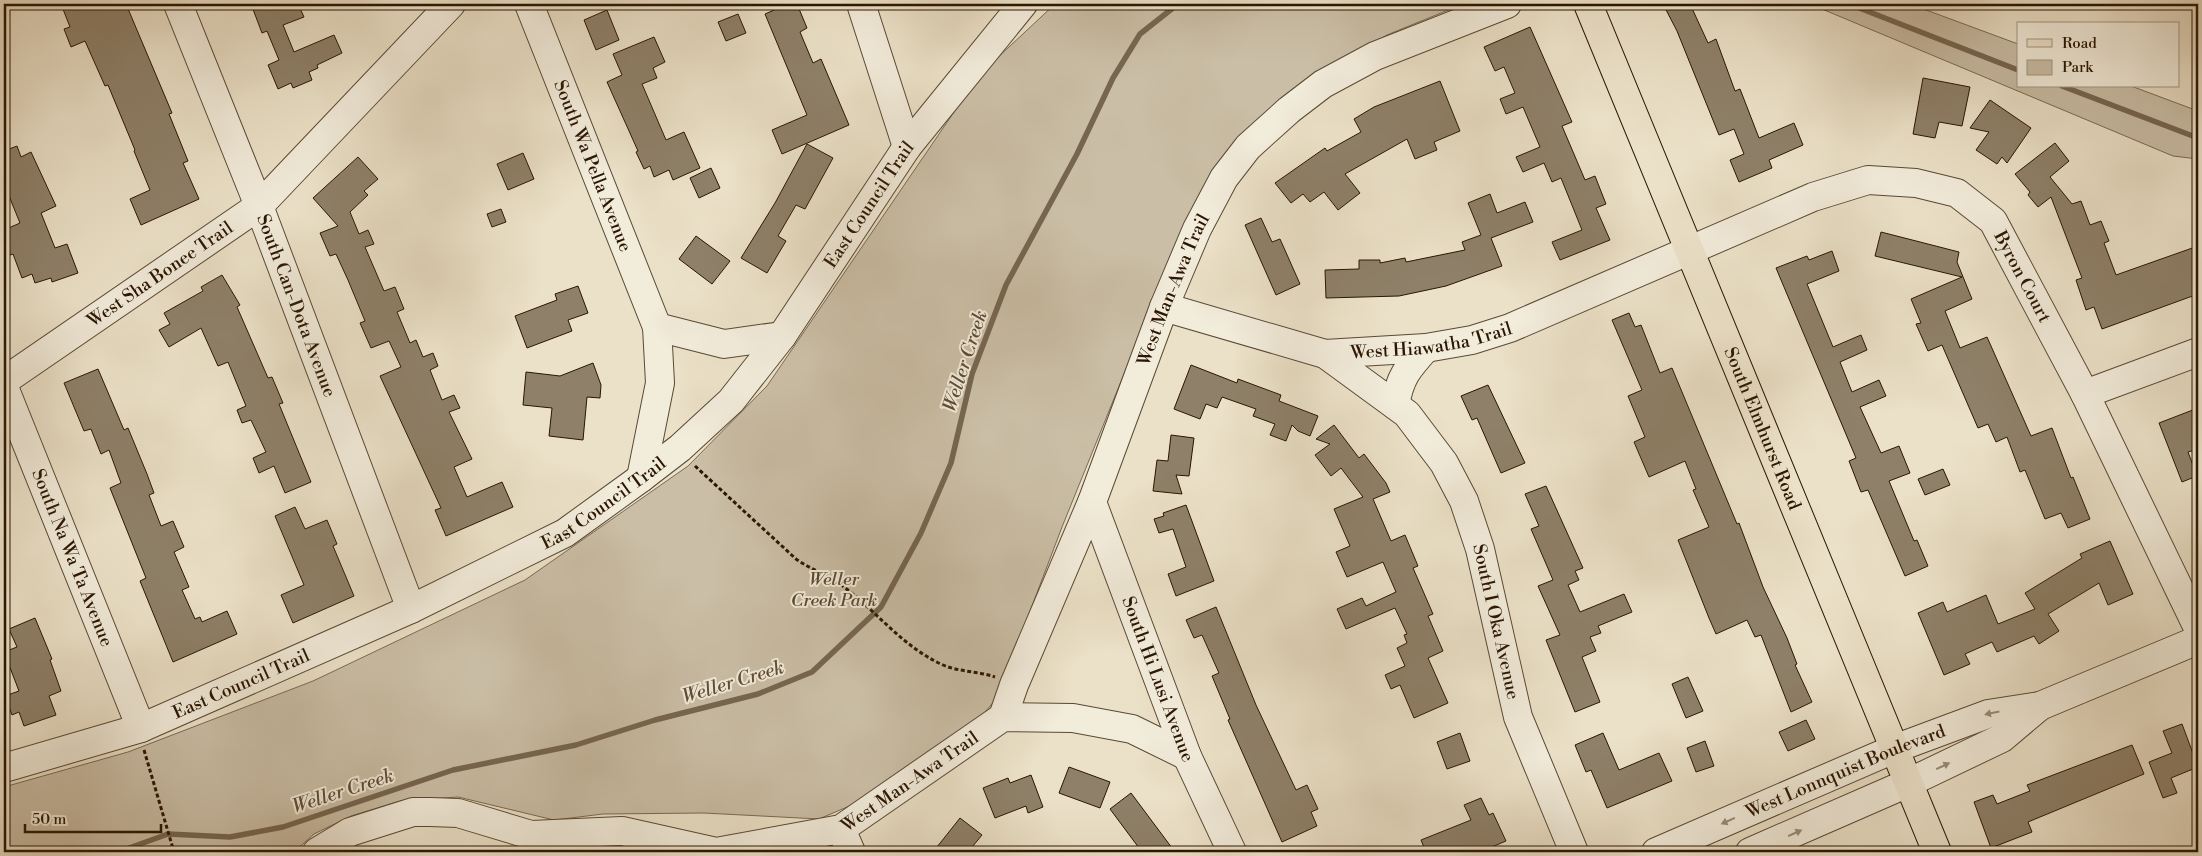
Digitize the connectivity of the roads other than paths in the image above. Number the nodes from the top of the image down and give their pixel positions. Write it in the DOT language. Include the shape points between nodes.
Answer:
graph roads {
  1 [pos="178,4"];
  2 [pos="451,4"];
  3 [pos="529,4"];
  4 [pos="861,4"];
  5 [pos="1023,4"];
  6 [pos="1507,4"];
  7 [pos="1588,4"];
  8 [pos="907,147"];
  9 [pos="259,206"];
  10 [pos="1690,252"];
  11 [pos="1164,307"];
  12 [pos="657,327"];
  13 [pos="782,336"];
  14 [pos="1426,348"];
  15 [pos="2198,352"];
  16 [pos="1325,354"];
  17 [pos="4,381"];
  18 [pos="4,387"];
  19 [pos="2085,394"];
  20 [pos="1395,405"];
  21 [pos="641,478"];
  22 [pos="1092,502"];
  23 [pos="411,610"];
  24 [pos="2198,628"];
  25 [pos="2198,640"];
  26 [pos="2040,706"];
  27 [pos="1003,717"];
  28 [pos="139,729"];
  29 [pos="1894,749"];
  30 [pos="1187,756"];
  31 [pos="4,768"];
  32 [pos="1908,783"];
  33 [pos="846,840"];
  34 [pos="529,844"];
  35 [pos="317,852"];
  36 [pos="1232,852"];
  37 [pos="1574,852"];
  38 [pos="1656,852"];
  39 [pos="1750,852"];
  40 [pos="1937,852"];
  1 -- 9 [label="street, South Can-Dota Avenue"];
  2 -- 9 [label="street, West Sha Bonee Trail"];
  3 -- 12 [label="street, South Wa Pella Avenue"];
  4 -- 8 [label="street"];
  5 -- 8 [label="street, East Council Trail"];
  6 -- 11 [label="street, West Man-Awa Trail" via="1375,56 1323,84 1289,110 1248,147 1224,178 1197,229"];
  7 -- 10 [label="main road, South Elmhurst Road"];
  8 -- 13 [label="street, East Council Trail"];
  9 -- 17 [label="street, West Sha Bonee Trail"];
  9 -- 23 [label="street, South Can-Dota Avenue"];
  10 -- 14 [label="street, West Hiawatha Trail" via="1510,328 1472,340"];
  10 -- 19 [label="street, Byron Court" via="1813,197 1868,180 1916,183 1957,193 1993,221"];
  10 -- 29 [label="main road, South Elmhurst Road"];
  11 -- 16 [label="street, West Hiawatha Trail"];
  11 -- 22 [label="street, West Man-Awa Trail"];
  12 -- 13 [label="street" via="724,344"];
  12 -- 21 [label="street, South Wa Pella Avenue" via="660,383"];
  13 -- 21 [label="street, East Council Trail" via="731,401 680,448"];
  14 -- 16 [label="street, West Hiawatha Trail"];
  14 -- 20 [label="street" via="1399,384"];
  15 -- 19 [label="street"];
  16 -- 20 [label="street, South I Oka Avenue"];
  18 -- 28 [label="street, South Na Wa Ta Avenue"];
  19 -- 24 [label="street, Byron Court"];
  20 -- 37 [label="street, South I Oka Avenue" via="1408,414 1444,464 1464,501 1480,549 1518,717"];
  21 -- 23 [label="street, East Council Trail" via="565,533"];
  22 -- 27 [label="street, West Man-Awa Trail"];
  22 -- 30 [label="street, South Hi Lusi Avenue"];
  23 -- 28 [label="street, East Council Trail"];
  25 -- 26 [label="street, West Lonnquist Boulevard"];
  26 -- 29 [label="street, West Lonnquist Boulevard, one-way" via="1988,714"];
  32 -- 26 [label="street, West Lonnquist Boulevard, one-way" via="2002,738"];
  27 -- 30 [label="street" via="1073,718 1132,729"];
  27 -- 33 [label="street, West Man-Awa Trail"];
  28 -- 31 [label="street, East Council Trail"];
  29 -- 32 [label="main road, South Elmhurst Road"];
  29 -- 38 [label="street, West Lonnquist Boulevard, one-way"];
  30 -- 36 [label="street, South Hi Lusi Avenue"];
  39 -- 32 [label="street, West Lonnquist Boulevard, one-way"];
  32 -- 40 [label="main road, South Elmhurst Road"];
  33 -- 34 [label="street, West Man-Awa Trail" via="716,852 622,832"];
  34 -- 35 [label="street, West Man-Awa Trail" via="458,813 413,812 350,832"];
}
